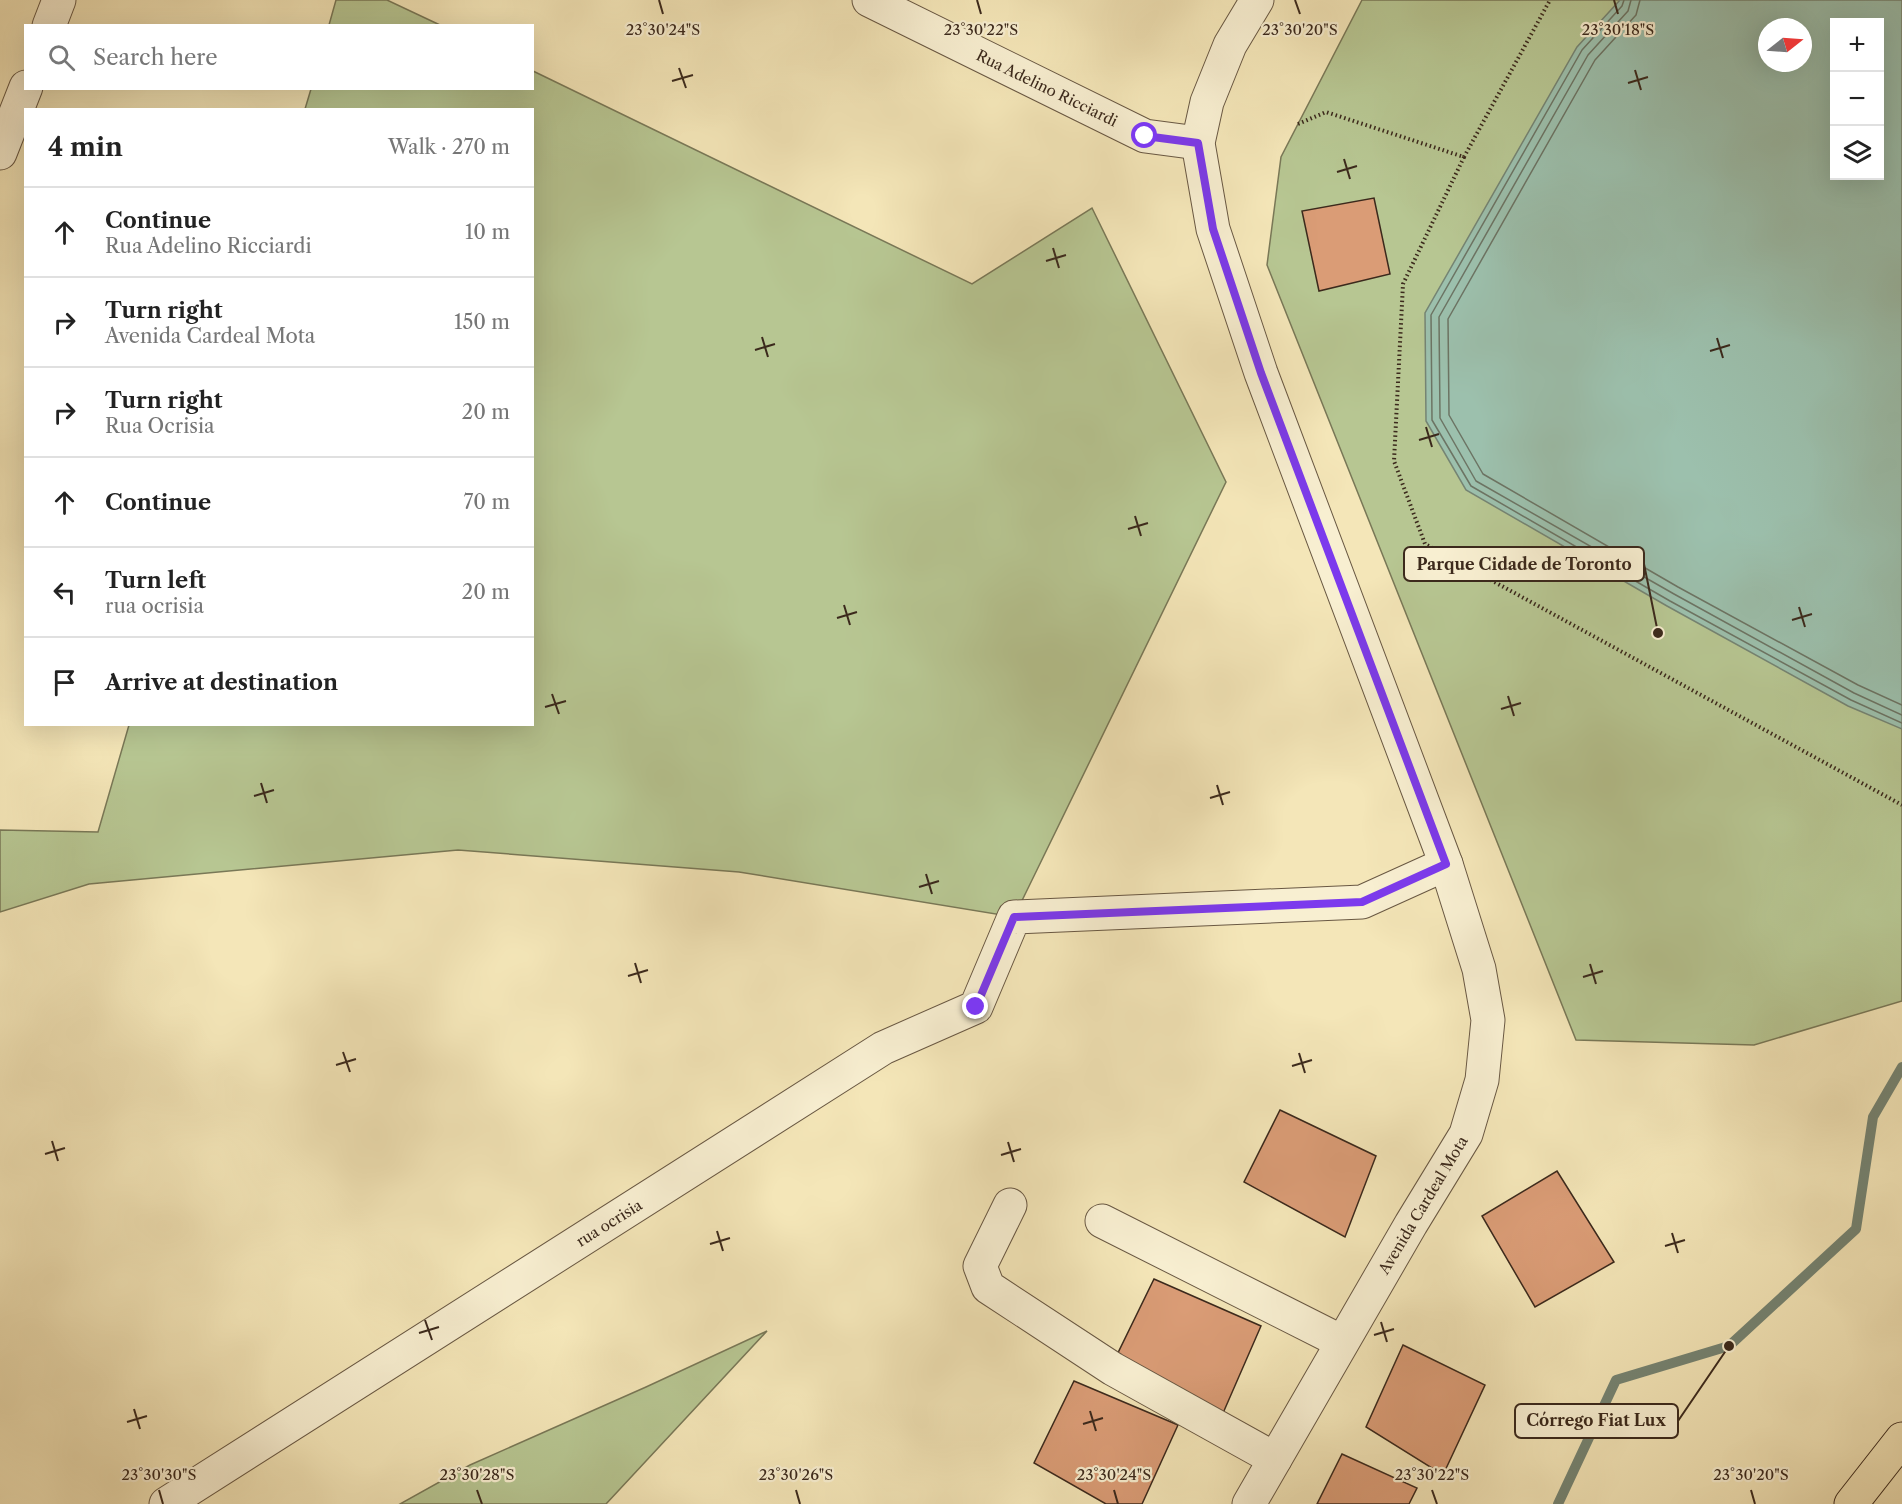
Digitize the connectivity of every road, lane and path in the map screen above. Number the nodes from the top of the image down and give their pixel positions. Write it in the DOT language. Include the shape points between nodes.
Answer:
graph roads {
  1 [pos="59,0"];
  2 [pos="869,0"];
  3 [pos="1257,0"];
  4 [pos="1550,0"];
  5 [pos="50,24"];
  6 [pos="25,90"];
  7 [pos="1298,124"];
  8 [pos="1198,143"];
  9 [pos="0,153"];
  10 [pos="1464,157"];
  11 [pos="1902,805"];
  12 [pos="1446,864"];
  13 [pos="1010,1205"];
  14 [pos="1102,1221"];
  15 [pos="1342,1342"];
  16 [pos="1902,1439"];
  17 [pos="1275,1459"];
  18 [pos="166,1504"];
  19 [pos="1249,1504"];
  20 [pos="1851,1504"];
  1 -- 5 [label="street"];
  2 -- 8 [label="street, Rua Adelino Ricciardi" via="1145,136"];
  3 -- 8 [label="street, Avenida Cardeal Mota" via="1230,45 1207,102"];
  4 -- 10 [label="path"];
  6 -- 9 [label="street"];
  7 -- 10 [label="path" via="1326,112"];
  8 -- 12 [label="street, Avenida Cardeal Mota" via="1213,229 1261,373"];
  10 -- 11 [label="path" via="1403,284 1394,461 1425,544"];
  12 -- 15 [label="street, Avenida Cardeal Mota" via="1479,969 1488,1020 1482,1080 1466,1134"];
  12 -- 18 [label="street, rua ocrisia" via="1362,902 1014,917 976,1007 883,1048"];
  13 -- 17 [label="street" via="980,1266 988,1287 1113,1369"];
  14 -- 15 [label="street"];
  15 -- 17 [label="street, Avenida Cardeal Mota"];
  16 -- 20 [label="highway"];
  17 -- 19 [label="street, Avenida Cardeal Mota"];
}
